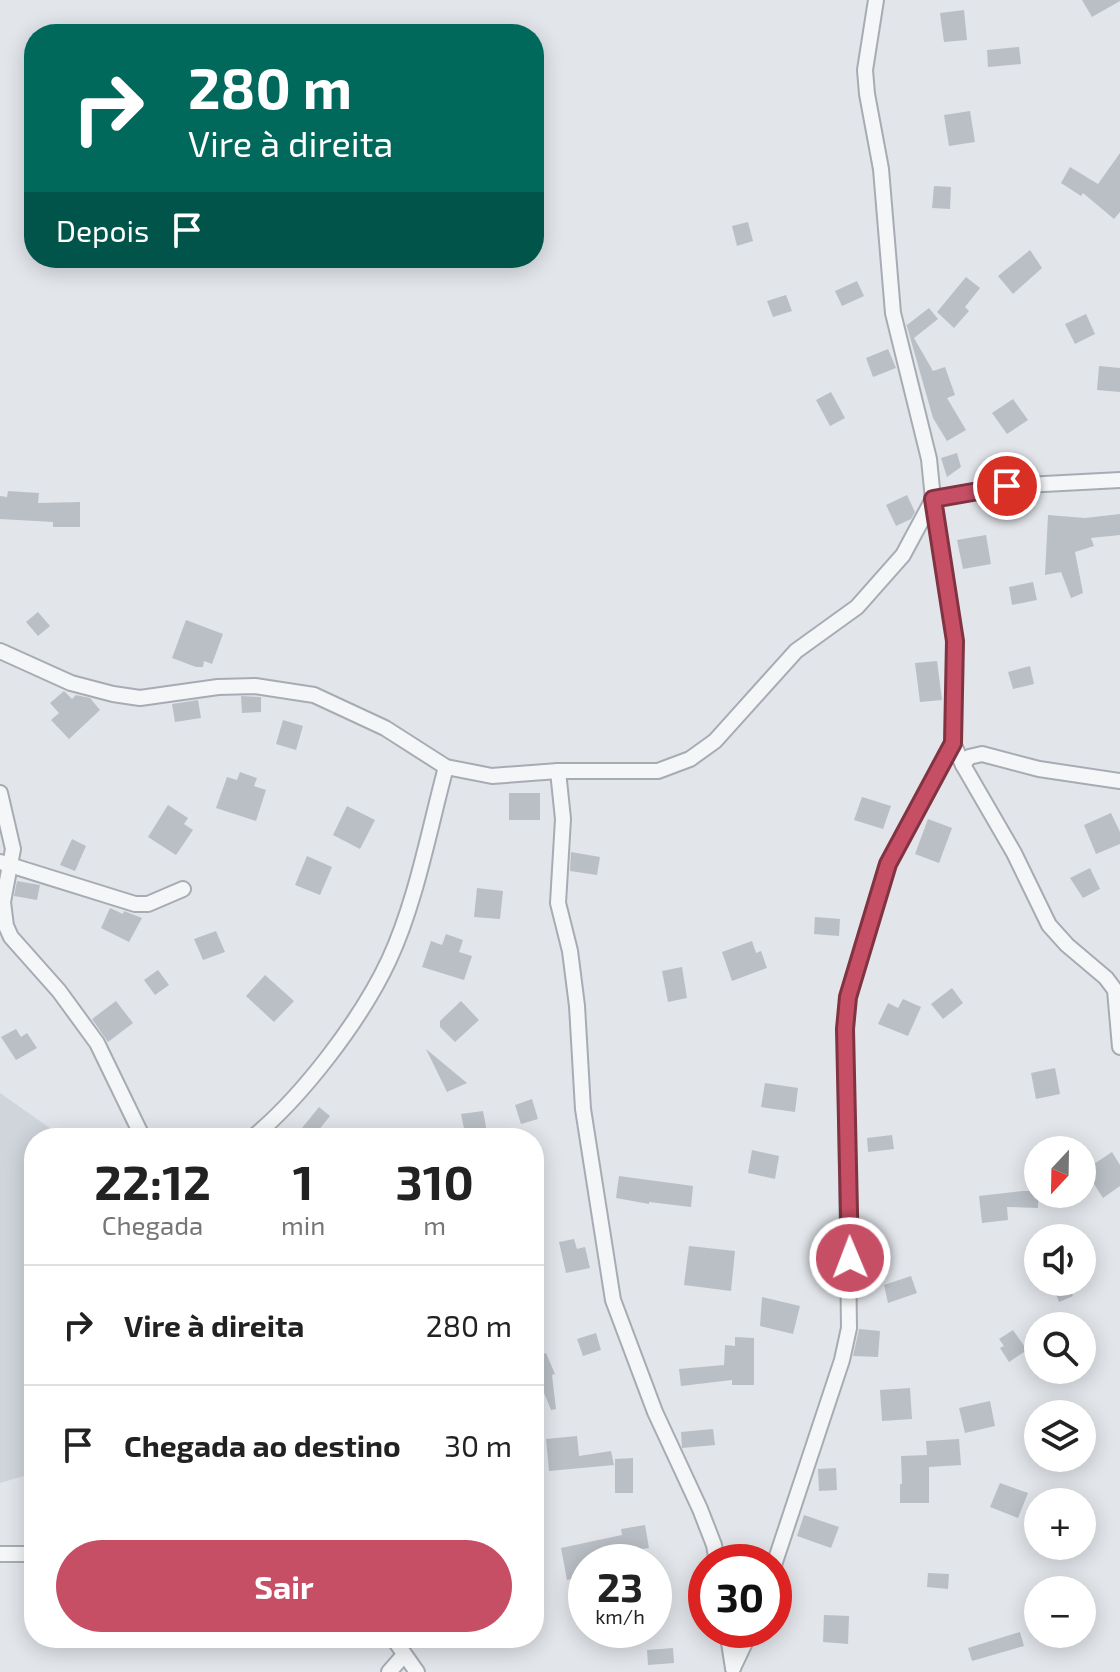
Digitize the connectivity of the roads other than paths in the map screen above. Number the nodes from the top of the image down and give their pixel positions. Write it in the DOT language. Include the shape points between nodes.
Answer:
graph roads {
  1 [pos="876,0"];
  2 [pos="1120,480"];
  3 [pos="933,499"];
  4 [pos="0,651"];
  5 [pos="953,743"];
  6 [pos="963,765"];
  7 [pos="446,767"];
  8 [pos="558,771"];
  9 [pos="1120,781"];
  10 [pos="0,793"];
  11 [pos="6,863"];
  12 [pos="183,889"];
  13 [pos="1120,1047"];
  14 [pos="138,1128"];
  15 [pos="264,1128"];
  16 [pos="714,1544"];
  17 [pos="781,1544"];
  18 [pos="0,1554"];
  19 [pos="24,1554"];
  20 [pos="399,1648"];
  21 [pos="730,1648"];
  22 [pos="743,1648"];
  23 [pos="404,1655"];
  24 [pos="733,1670"];
  25 [pos="389,1672"];
  26 [pos="417,1672"];
  1 -- 3 [label="street" via="865,70 867,94 881,169 893,313 929,459"];
  2 -- 3 [label="street" via="1007,486"];
  3 -- 5 [label="street" via="955,641"];
  3 -- 8 [label="street" via="903,555 857,607 796,651 715,741 690,759 658,771"];
  4 -- 7 [label="street" via="71,683 140,698 255,686 314,695 385,728"];
  5 -- 6 [label="street"];
  5 -- 17 [label="street" via="888,864 848,997 849,1328"];
  6 -- 9 [label="street" via="982,754"];
  6 -- 13 [label="street" via="1049,925 1115,990"];
  7 -- 8 [label="street" via="492,776"];
  7 -- 15 [label="street" via="390,959 310,1079"];
  8 -- 16 [label="street" via="563,819 558,903 570,951 583,1109 613,1300"];
  10 -- 11 [label="street" via="12,839"];
  11 -- 12 [label="street" via="135,904"];
  11 -- 14 [label="street" via="3,902 11,937 97,1043"];
  18 -- 19 [label="street"];
  20 -- 23 [label="street"];
  21 -- 24 [label="street"];
  22 -- 24 [label="street"];
  23 -- 25 [label="street"];
  23 -- 26 [label="street"];
}
